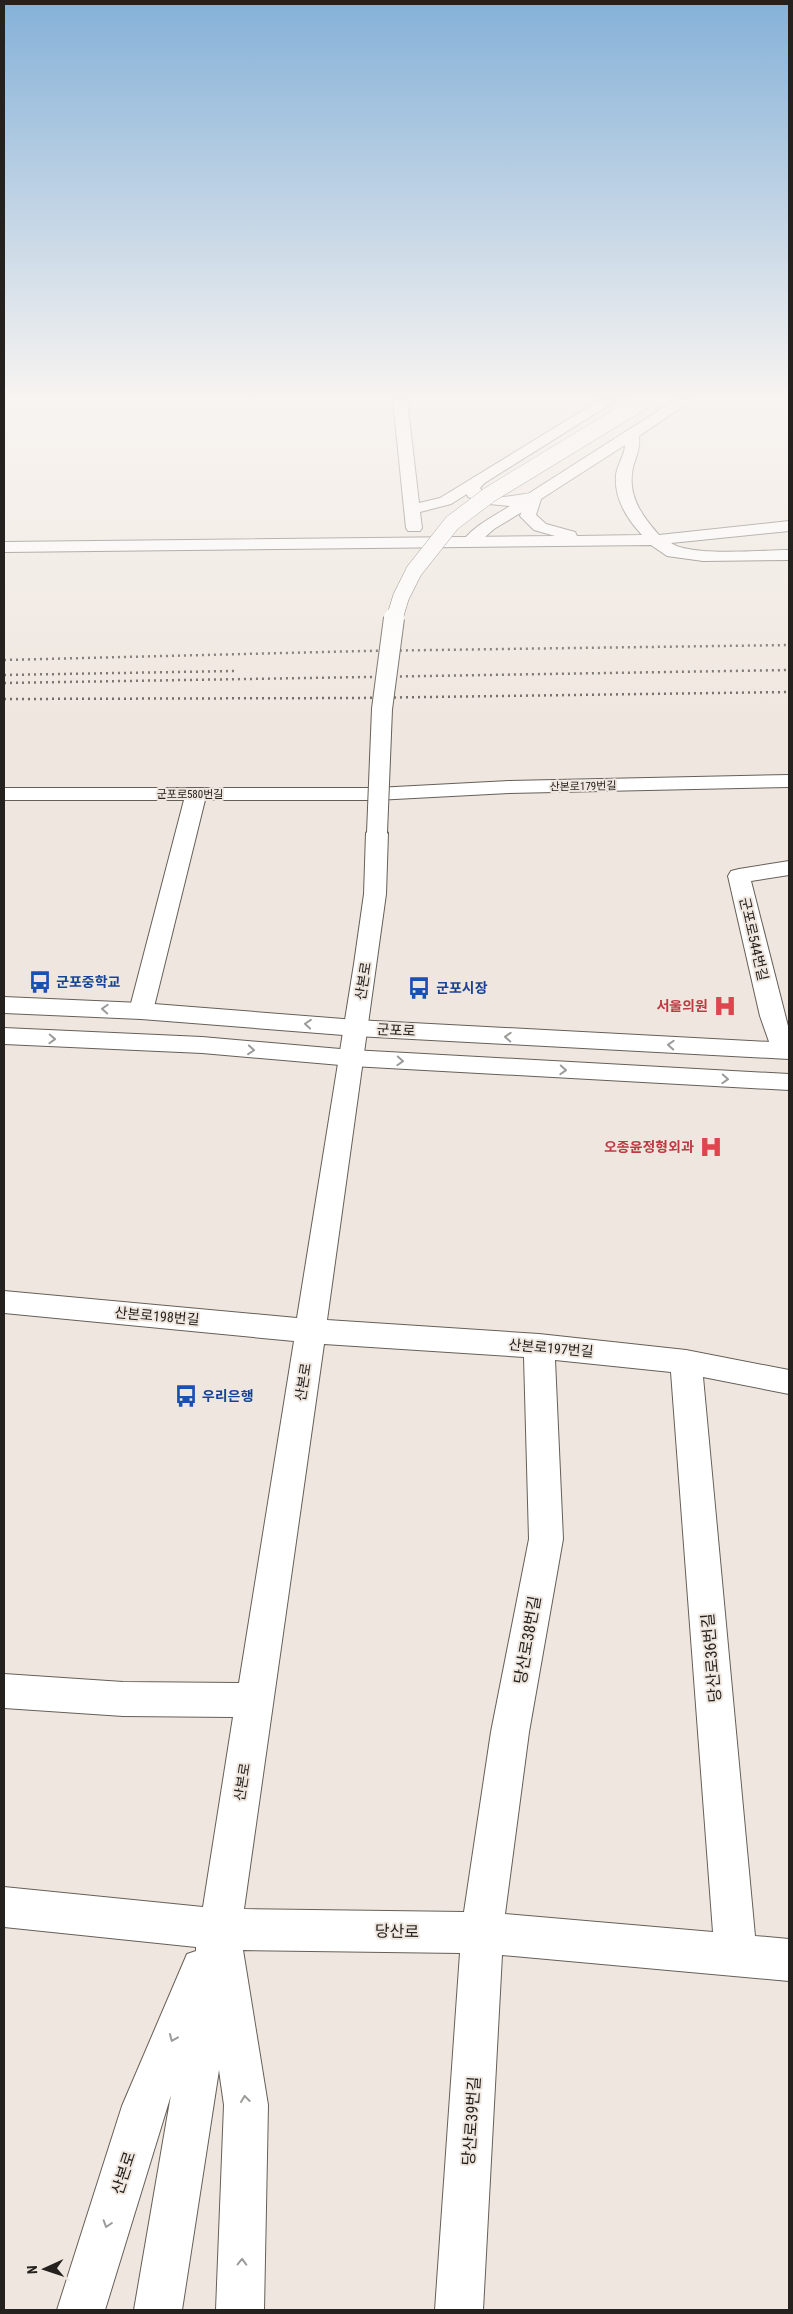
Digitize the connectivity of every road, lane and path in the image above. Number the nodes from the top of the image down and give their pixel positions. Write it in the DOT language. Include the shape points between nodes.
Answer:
graph roads {
  1 [pos="419,508"];
  2 [pos="472,508"];
  3 [pos="517,508"];
  4 [pos="531,508"];
  5 [pos="630,508"];
  6 [pos="412,510"];
  7 [pos="789,526"];
  8 [pos="595,540"];
  9 [pos="655,540"];
  10 [pos="415,542"];
  11 [pos="470,542"];
  12 [pos="4,547"];
  13 [pos="789,555"];
  14 [pos="789,781"];
  15 [pos="4,794"];
  16 [pos="196,794"];
  17 [pos="376,794"];
  18 [pos="789,868"];
  19 [pos="4,1004"];
  20 [pos="141,1011"];
  21 [pos="4,1036"];
  22 [pos="354,1043"];
  23 [pos="786,1051"];
  24 [pos="789,1082"];
  25 [pos="4,1302"];
  26 [pos="311,1331"];
  27 [pos="540,1346"];
  28 [pos="686,1362"];
  29 [pos="789,1382"];
  30 [pos="4,1691"];
  31 [pos="254,1700"];
  32 [pos="4,1908"];
  33 [pos="220,1929"];
  34 [pos="482,1933"];
  35 [pos="736,1954"];
  36 [pos="789,1960"];
  37 [pos="80,2310"];
  38 [pos="158,2310"];
  39 [pos="240,2310"];
  40 [pos="459,2310"];
  1 -- 6 [label="street"];
  2 -- 22 [label="street, 산본로, bridge" via="452,523 414,571 393,622 382,709 375,894"];
  3 -- 11 [label="street"];
  4 -- 8 [label="street" via="528,516 540,527"];
  5 -- 9 [label="street"];
  6 -- 10 [label="street"];
  7 -- 9 [label="street"];
  8 -- 9 [label="street"];
  8 -- 11 [label="street"];
  9 -- 13 [label="street" via="673,552 703,556"];
  10 -- 11 [label="street"];
  10 -- 12 [label="street"];
  14 -- 17 [label="street, 산본로179번길" via="509,787"];
  15 -- 16 [label="street, 군포로580번길"];
  16 -- 17 [label="street, 군포로580번길"];
  16 -- 20 [label="street"];
  18 -- 23 [label="street, 군포로544번길" via="739,876 772,1016"];
  20 -- 19 [label="street, 군포로, one-way"];
  22 -- 20 [label="street, 군포로, one-way"];
  21 -- 22 [label="street, 군포로, one-way" via="202,1045"];
  23 -- 22 [label="street, 군포로, one-way"];
  22 -- 24 [label="street, 군포로, one-way"];
  22 -- 26 [label="street, 산본로"];
  25 -- 26 [label="street, 산본로198번길"];
  26 -- 27 [label="street, 산본로197번길"];
  26 -- 31 [label="street, 산본로"];
  27 -- 28 [label="street, 산본로197번길"];
  27 -- 34 [label="street, 당산로38번길" via="546,1539 510,1732"];
  28 -- 29 [label="street, 산본로197번길"];
  28 -- 35 [label="street, 당산로36번길"];
  30 -- 31 [label="street" via="123,1700"];
  31 -- 33 [label="street, 산본로"];
  32 -- 33 [label="street, 당산로"];
  33 -- 34 [label="street, 당산로"];
  33 -- 37 [label="street, 산본로, one-way" via="144,2106"];
  33 -- 38 [label="street, 산본로"];
  39 -- 33 [label="street, 산본로, one-way" via="246,2105"];
  34 -- 35 [label="street, 당산로"];
  34 -- 40 [label="street, 당산로39번길"];
  35 -- 36 [label="street, 당산로"];
}
